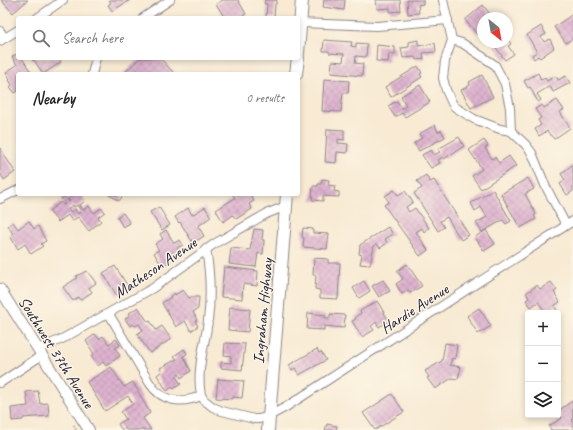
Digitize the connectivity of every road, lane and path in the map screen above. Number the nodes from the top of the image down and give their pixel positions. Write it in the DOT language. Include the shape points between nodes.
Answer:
graph roads {
  1 [pos="63,0"];
  2 [pos="170,0"];
  3 [pos="302,0"];
  4 [pos="443,0"];
  5 [pos="40,16"];
  6 [pos="146,16"];
  7 [pos="448,20"];
  8 [pos="300,23"];
  9 [pos="0,30"];
  10 [pos="16,31"];
  11 [pos="3,40"];
  12 [pos="452,40"];
  13 [pos="96,60"];
  14 [pos="298,60"];
  15 [pos="92,72"];
  16 [pos="296,72"];
  17 [pos="512,132"];
  18 [pos="16,191"];
  19 [pos="0,199"];
  20 [pos="287,200"];
  21 [pos="570,223"];
  22 [pos="206,249"];
  23 [pos="0,289"];
  24 [pos="109,314"];
  25 [pos="40,352"];
  26 [pos="0,384"];
  27 [pos="201,396"];
  28 [pos="269,416"];
  29 [pos="89,430"];
  30 [pos="268,430"];
  1 -- 5 [label="street"];
  2 -- 6 [label="street"];
  3 -- 8 [label="main road"];
  4 -- 7 [label="street"];
  7 -- 8 [label="street" via="378,26"];
  7 -- 12 [label="street"];
  9 -- 11 [label="street"];
  10 -- 11 [label="street"];
  12 -- 17 [label="street" via="467,46 495,65 507,90"];
  12 -- 17 [label="street" via="443,78 452,103 474,119"];
  13 -- 15 [label="street"];
  14 -- 16 [label="main road"];
  17 -- 21 [label="street" via="532,153 542,178"];
  18 -- 19 [label="street"];
  20 -- 22 [label="street, Matheson Avenue"];
  20 -- 28 [label="main road, Ingraham Highway"];
  21 -- 28 [label="street, Hardie Avenue"];
  22 -- 24 [label="street, Matheson Avenue" via="161,283"];
  22 -- 27 [label="street" via="210,295 200,370"];
  23 -- 25 [label="street, Southwest 37th Avenue"];
  24 -- 25 [label="street, Matheson Avenue"];
  24 -- 27 [label="street" via="155,391 174,401 185,401"];
  25 -- 26 [label="street, Matheson Avenue"];
  25 -- 29 [label="street, Southwest 37th Avenue"];
  27 -- 28 [label="street" via="209,405 222,411 254,419"];
  28 -- 30 [label="main road, Ingraham Highway"];
}
